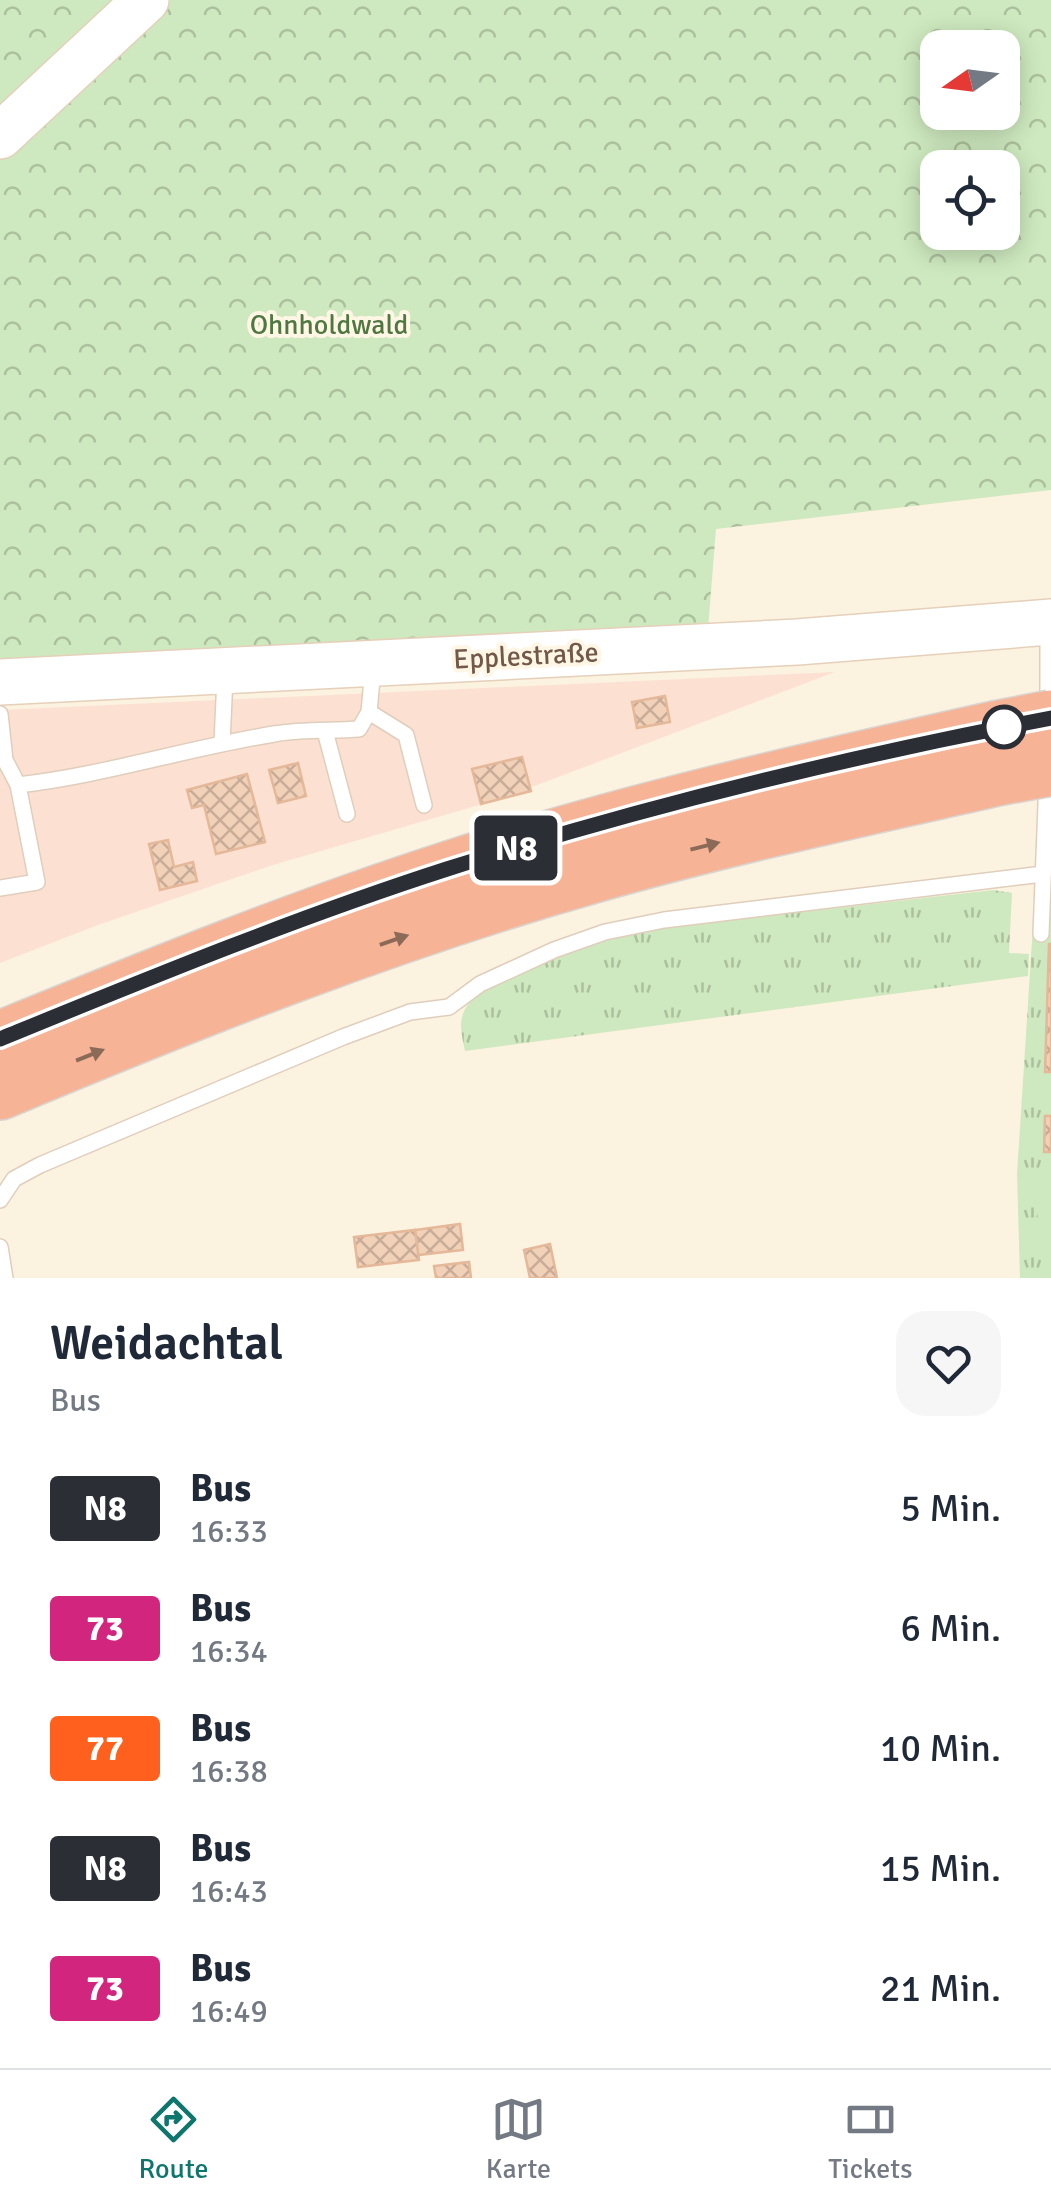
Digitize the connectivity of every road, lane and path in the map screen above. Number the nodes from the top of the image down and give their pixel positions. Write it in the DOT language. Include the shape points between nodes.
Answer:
graph roads {
  1 [pos="146,0"];
  2 [pos="0,136"];
  3 [pos="1051,622"];
  4 [pos="1051,636"];
  5 [pos="374,664"];
  6 [pos="226,671"];
  7 [pos="0,682"];
  8 [pos="369,712"];
  9 [pos="0,714"];
  10 [pos="325,731"];
  11 [pos="222,743"];
  12 [pos="1032,746"];
  13 [pos="18,784"];
  14 [pos="424,805"];
  15 [pos="348,814"];
  16 [pos="1049,838"];
  17 [pos="1043,874"];
  18 [pos="0,888"];
  19 [pos="1041,934"];
  20 [pos="0,1039"];
  21 [pos="0,1092"];
  22 [pos="0,1200"];
  23 [pos="0,1247"];
  24 [pos="6,1278"];
  1 -- 2 [label="main road"];
  3 -- 5 [label="main road, Epplestraße"];
  4 -- 12 [label="lane"];
  5 -- 6 [label="main road, Epplestraße"];
  5 -- 8 [label="lane"];
  6 -- 7 [label="main road, Epplestraße"];
  6 -- 11 [label="lane"];
  8 -- 10 [label="lane" via="359,729"];
  8 -- 14 [label="lane" via="406,735"];
  9 -- 13 [label="lane" via="4,760"];
  10 -- 11 [label="lane"];
  10 -- 15 [label="lane"];
  11 -- 13 [label="lane" via="74,778"];
  12 -- 16 [label="lane"];
  12 -- 20 [label="highway" via="660,807 446,870"];
  21 -- 12 [label="highway, one-way" via="459,916"];
  13 -- 18 [label="lane" via="37,882"];
  16 -- 17 [label="lane"];
  17 -- 19 [label="lane"];
  17 -- 22 [label="lane" via="605,932 480,984 449,1007 410,1012 343,1037 40,1165 14,1180"];
  23 -- 24 [label="lane"];
}
